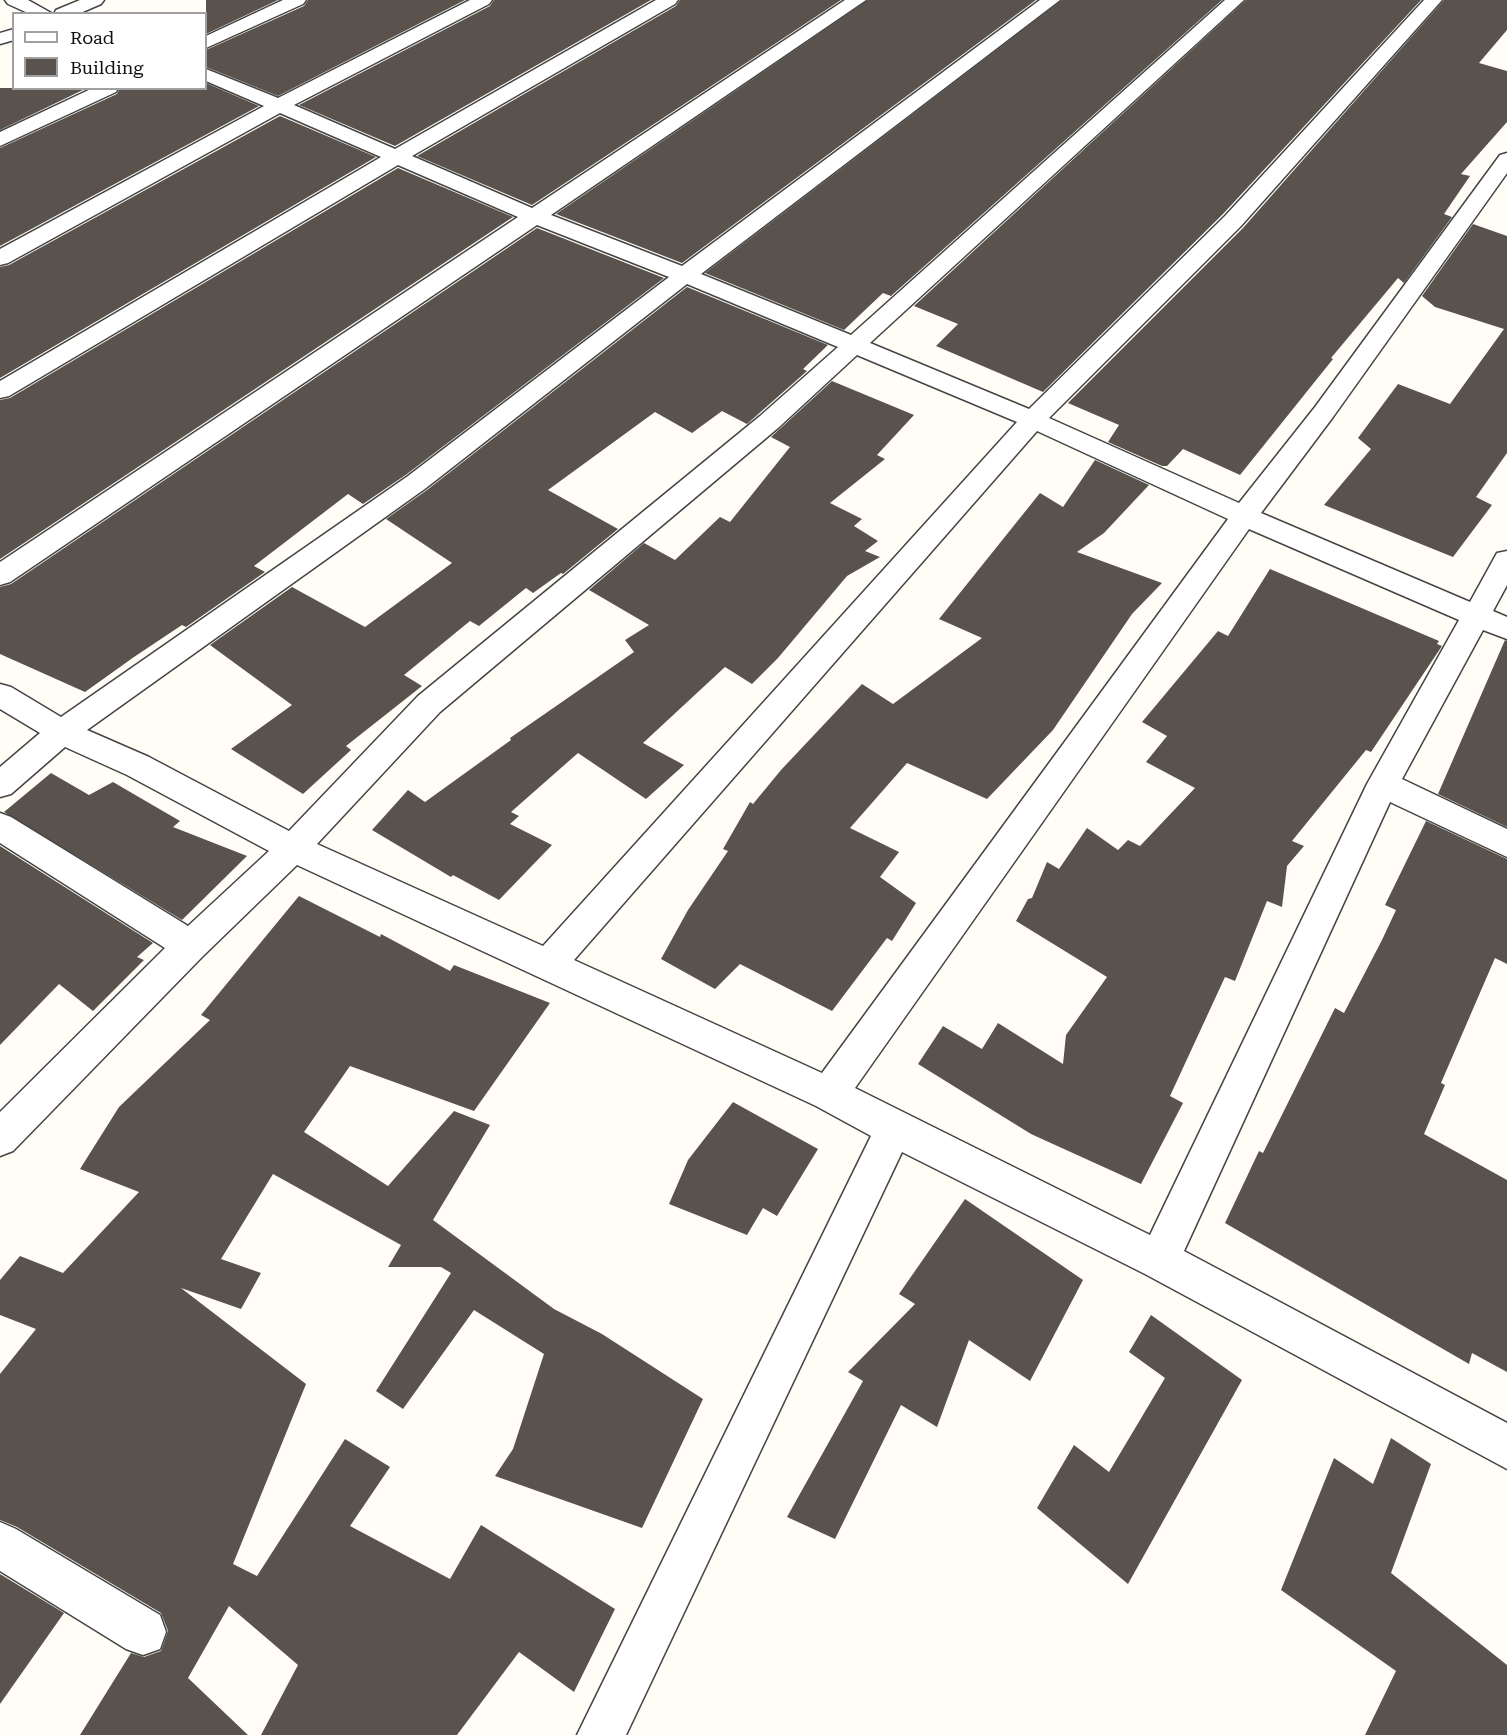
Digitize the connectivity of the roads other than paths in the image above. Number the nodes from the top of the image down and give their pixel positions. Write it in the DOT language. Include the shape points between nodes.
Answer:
graph roads {
  1 [pos="14,0"];
  2 [pos="95,0"];
  3 [pos="297,0"];
  4 [pos="483,0"];
  5 [pos="669,0"];
  6 [pos="857,0"];
  7 [pos="1051,0"];
  8 [pos="1235,0"];
  9 [pos="1433,0"];
  10 [pos="41,12"];
  11 [pos="67,12"];
  12 [pos="207,43"];
  13 [pos="207,74"];
  14 [pos="105,90"];
  15 [pos="278,106"];
  16 [pos="0,140"];
  17 [pos="396,157"];
  18 [pos="1507,159"];
  19 [pos="533,216"];
  20 [pos="0,258"];
  21 [pos="685,274"];
  22 [pos="855,346"];
  23 [pos="0,391"];
  24 [pos="1033,420"];
  25 [pos="1244,516"];
  26 [pos="1507,560"];
  27 [pos="0,575"];
  28 [pos="1492,623"];
  29 [pos="0,695"];
  30 [pos="62,732"];
  31 [pos="0,784"];
  32 [pos="1383,784"];
  33 [pos="0,826"];
  34 [pos="1507,844"];
  35 [pos="293,848"];
  36 [pos="190,946"];
  37 [pos="548,965"];
  38 [pos="829,1094"];
  39 [pos="894,1129"];
  40 [pos="0,1138"];
  41 [pos="1159,1260"];
  42 [pos="1507,1447"];
  43 [pos="0,1545"];
  44 [pos="143,1632"];
  45 [pos="601,1735"];
  1 -- 10 [label="street"];
  2 -- 11 [label="street"];
  3 -- 12 [label="street"];
  4 -- 15 [label="street"];
  5 -- 17 [label="street"];
  6 -- 19 [label="street"];
  7 -- 21 [label="street"];
  8 -- 22 [label="street"];
  9 -- 24 [label="street" via="1233,221"];
  13 -- 15 [label="street"];
  14 -- 16 [label="street"];
  15 -- 17 [label="street"];
  15 -- 20 [label="street"];
  17 -- 19 [label="street"];
  17 -- 23 [label="street"];
  18 -- 25 [label="street"];
  19 -- 21 [label="street"];
  19 -- 27 [label="street"];
  21 -- 22 [label="street"];
  21 -- 30 [label="street" via="417,482"];
  22 -- 24 [label="street"];
  22 -- 35 [label="street" via="429,704"];
  24 -- 25 [label="street"];
  24 -- 37 [label="street"];
  25 -- 28 [label="street"];
  25 -- 38 [label="street"];
  26 -- 28 [label="street"];
  28 -- 32 [label="street"];
  29 -- 30 [label="street"];
  30 -- 31 [label="street"];
  30 -- 35 [label="street" via="138,766"];
  32 -- 34 [label="street"];
  32 -- 41 [label="street"];
  33 -- 36 [label="street"];
  35 -- 36 [label="street"];
  35 -- 37 [label="street"];
  36 -- 40 [label="street"];
  37 -- 38 [label="street"];
  38 -- 39 [label="street"];
  39 -- 41 [label="street"];
  39 -- 45 [label="street"];
  41 -- 42 [label="street"];
  43 -- 44 [label="street"];
}
